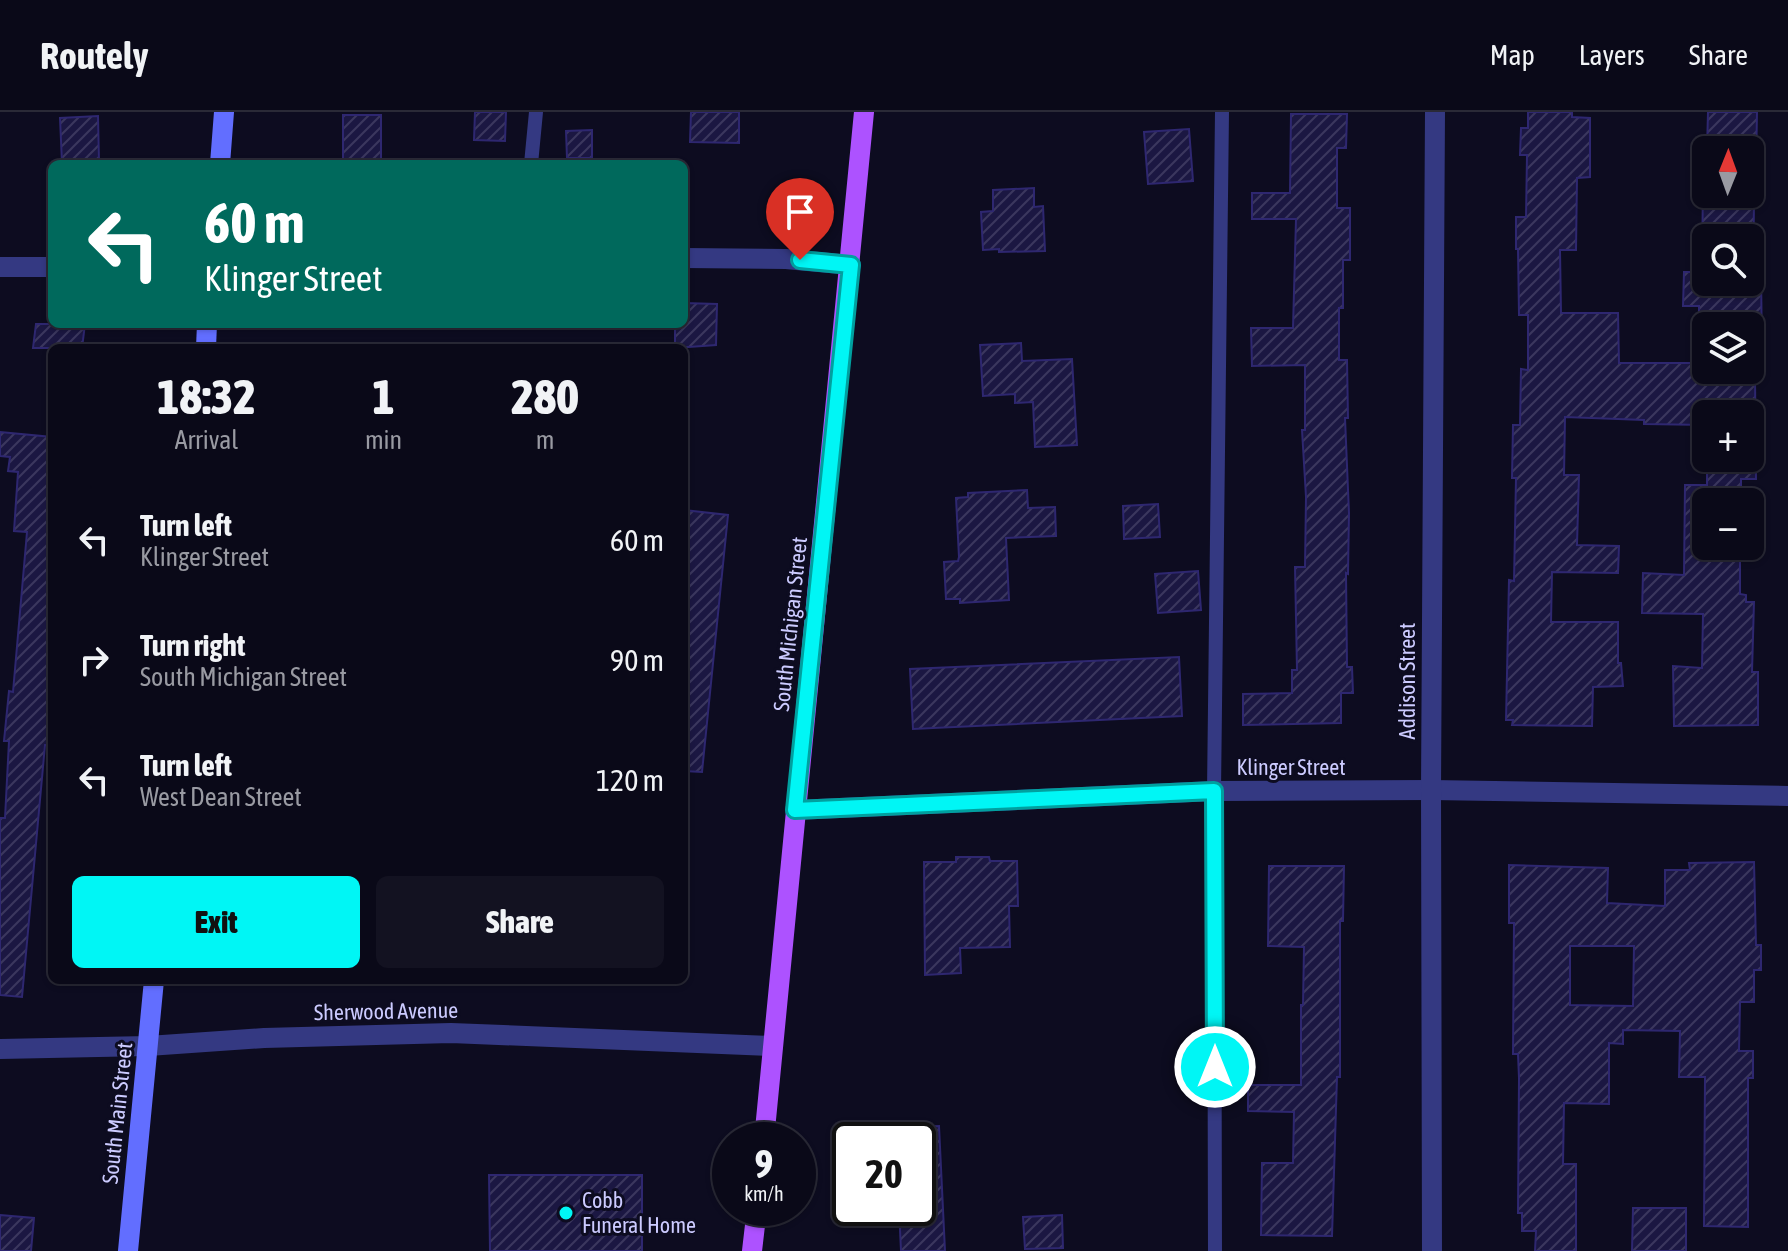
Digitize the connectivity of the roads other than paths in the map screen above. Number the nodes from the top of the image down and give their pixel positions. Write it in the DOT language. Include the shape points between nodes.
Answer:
graph roads {
  1 [pos="224,112"];
  2 [pos="536,112"];
  3 [pos="864,112"];
  4 [pos="1222,112"];
  5 [pos="1435,112"];
  6 [pos="220,160"];
  7 [pos="531,160"];
  8 [pos="688,258"];
  9 [pos="851,265"];
  10 [pos="0,267"];
  11 [pos="48,267"];
  12 [pos="1431,790"];
  13 [pos="1214,791"];
  14 [pos="1788,796"];
  15 [pos="795,810"];
  16 [pos="154,984"];
  17 [pos="148,1046"];
  18 [pos="773,1046"];
  19 [pos="0,1049"];
  20 [pos="766,1122"];
  21 [pos="755,1226"];
  22 [pos="128,1251"];
  23 [pos="752,1251"];
  24 [pos="1215,1251"];
  25 [pos="1432,1251"];
  1 -- 6 [label="main road"];
  2 -- 7 [label="lane"];
  3 -- 9 [label="main road, South Michigan Street"];
  4 -- 13 [label="lane"];
  5 -- 12 [label="street, Addison Street"];
  8 -- 9 [label="street"];
  9 -- 15 [label="main road, South Michigan Street"];
  10 -- 11 [label="street"];
  12 -- 13 [label="street, Klinger Street"];
  12 -- 14 [label="street, Klinger Street"];
  12 -- 25 [label="street, Addison Street"];
  13 -- 15 [label="street, Klinger Street"];
  13 -- 24 [label="lane"];
  15 -- 18 [label="main road, South Michigan Street"];
  16 -- 17 [label="main road, South Main Street"];
  17 -- 18 [label="street, Sherwood Avenue" via="451,1033"];
  17 -- 19 [label="street, Sherwood Avenue"];
  17 -- 22 [label="main road, South Main Street"];
  18 -- 20 [label="main road, South Michigan Street"];
  21 -- 23 [label="main road"];
}
